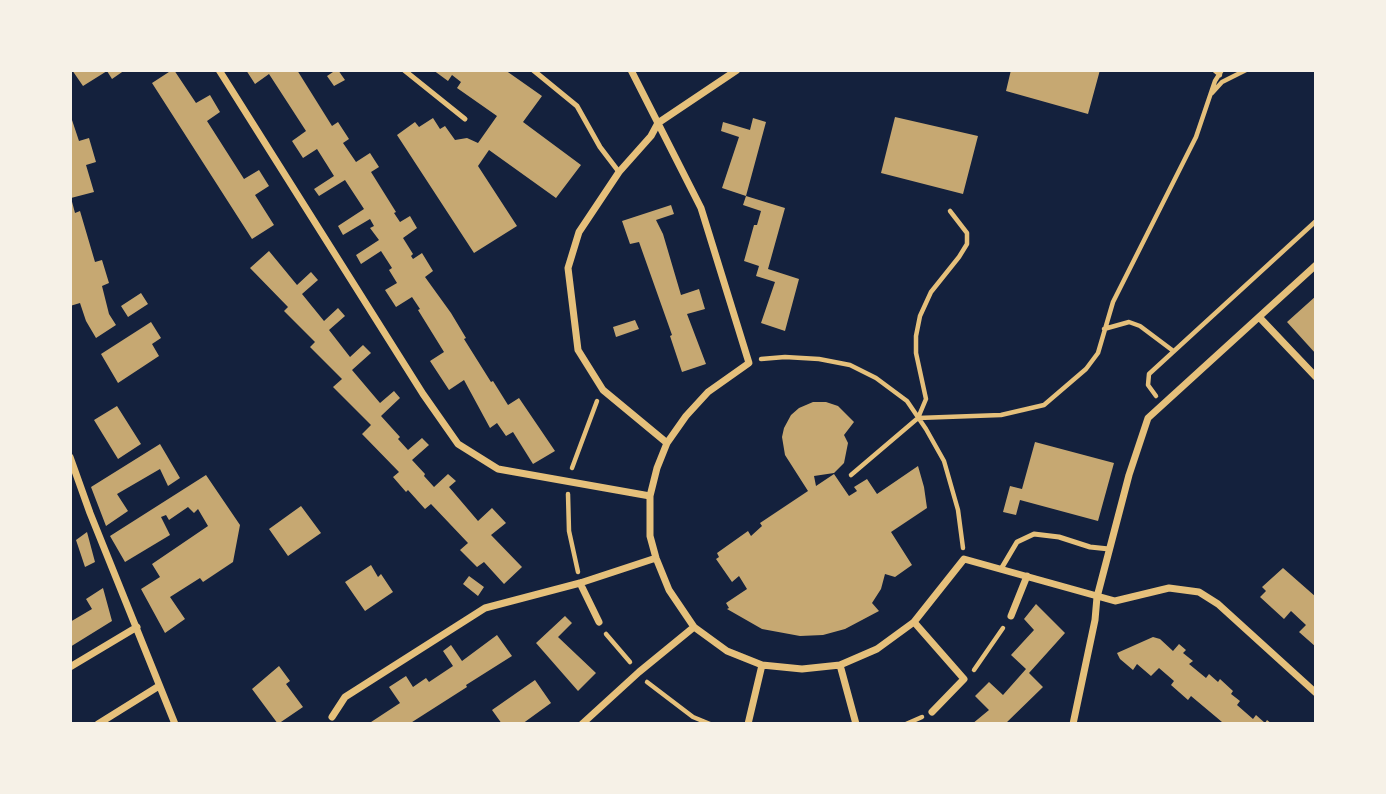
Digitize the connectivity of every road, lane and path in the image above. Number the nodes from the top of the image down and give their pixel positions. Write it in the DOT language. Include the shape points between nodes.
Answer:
graph roads {
  1 [pos="219,70"];
  2 [pos="404,70"];
  3 [pos="533,70"];
  4 [pos="631,70"];
  5 [pos="737,70"];
  6 [pos="1214,70"];
  7 [pos="1245,70"];
  8 [pos="1221,72"];
  9 [pos="1211,93"];
  10 [pos="465,119"];
  11 [pos="658,123"];
  12 [pos="619,172"];
  13 [pos="950,211"];
  14 [pos="1316,221"];
  15 [pos="1316,265"];
  16 [pos="1259,318"];
  17 [pos="1104,329"];
  18 [pos="1172,350"];
  19 [pos="749,363"];
  20 [pos="1316,377"];
  21 [pos="1163,404"];
  22 [pos="918,418"];
  23 [pos="667,443"];
  24 [pos="70,457"];
  25 [pos="851,475"];
  26 [pos="650,496"];
  27 [pos="1109,549"];
  28 [pos="656,558"];
  29 [pos="964,559"];
  30 [pos="1001,569"];
  31 [pos="1027,576"];
  32 [pos="580,583"];
  33 [pos="1097,597"];
  34 [pos="1012,615"];
  35 [pos="599,622"];
  36 [pos="914,622"];
  37 [pos="137,627"];
  38 [pos="694,627"];
  39 [pos="762,664"];
  40 [pos="840,665"];
  41 [pos="70,667"];
  42 [pos="964,679"];
  43 [pos="159,686"];
  44 [pos="1314,689"];
  45 [pos="932,712"];
  46 [pos="332,717"];
  47 [pos="98,724"];
  48 [pos="175,724"];
  49 [pos="582,724"];
  50 [pos="748,724"];
  51 [pos="856,724"];
  52 [pos="1073,724"];
  1 -- 26 [label="street" via="458,444 498,469"];
  2 -- 10 [label="lane"];
  3 -- 12 [label="lane" via="576,106"];
  4 -- 11 [label="street"];
  5 -- 11 [label="street"];
  6 -- 8 [label="path"];
  7 -- 9 [label="path"];
  8 -- 9 [label="path"];
  9 -- 17 [label="path" via="1196,137 1113,302"];
  11 -- 12 [label="street"];
  11 -- 19 [label="street" via="701,208"];
  12 -- 23 [label="street" via="579,232 568,268 578,350 603,390"];
  13 -- 22 [label="path" via="968,233 967,244 931,292 920,316 916,353 926,399"];
  14 -- 18 [label="path"];
  15 -- 16 [label="street"];
  16 -- 20 [label="street"];
  16 -- 21 [label="street"];
  17 -- 18 [label="path" via="1129,322"];
  17 -- 22 [label="path" via="1098,354 1044,405 1001,415"];
  18 -- 21 [label="path" via="1149,374 1148,385"];
  19 -- 22 [label="path" via="785,357 850,365 907,401"];
  19 -- 23 [label="street" via="708,392"];
  21 -- 27 [label="street" via="1148,418"];
  22 -- 25 [label="path"];
  22 -- 29 [label="path" via="944,461 958,510"];
  23 -- 26 [label="street"];
  24 -- 37 [label="street"];
  26 -- 28 [label="street" via="650,536"];
  27 -- 30 [label="lane" via="1034,534 1017,542"];
  27 -- 33 [label="street"];
  28 -- 32 [label="street"];
  28 -- 38 [label="street" via="669,590"];
  29 -- 30 [label="street"];
  29 -- 36 [label="street"];
  30 -- 31 [label="street"];
  31 -- 33 [label="street"];
  31 -- 34 [label="street"];
  32 -- 35 [label="street"];
  32 -- 46 [label="street" via="485,608 345,697"];
  33 -- 44 [label="street" via="1115,601 1169,588 1199,592"];
  33 -- 52 [label="street"];
  34 -- 42 [label="path"];
  36 -- 40 [label="street" via="877,649"];
  36 -- 42 [label="street"];
  37 -- 41 [label="street"];
  37 -- 43 [label="street"];
  38 -- 39 [label="street" via="727,651"];
  38 -- 49 [label="street"];
  39 -- 40 [label="street" via="802,670"];
  39 -- 50 [label="street"];
  40 -- 51 [label="street"];
  42 -- 45 [label="street"];
  43 -- 47 [label="street"];
  43 -- 48 [label="street"];
}
